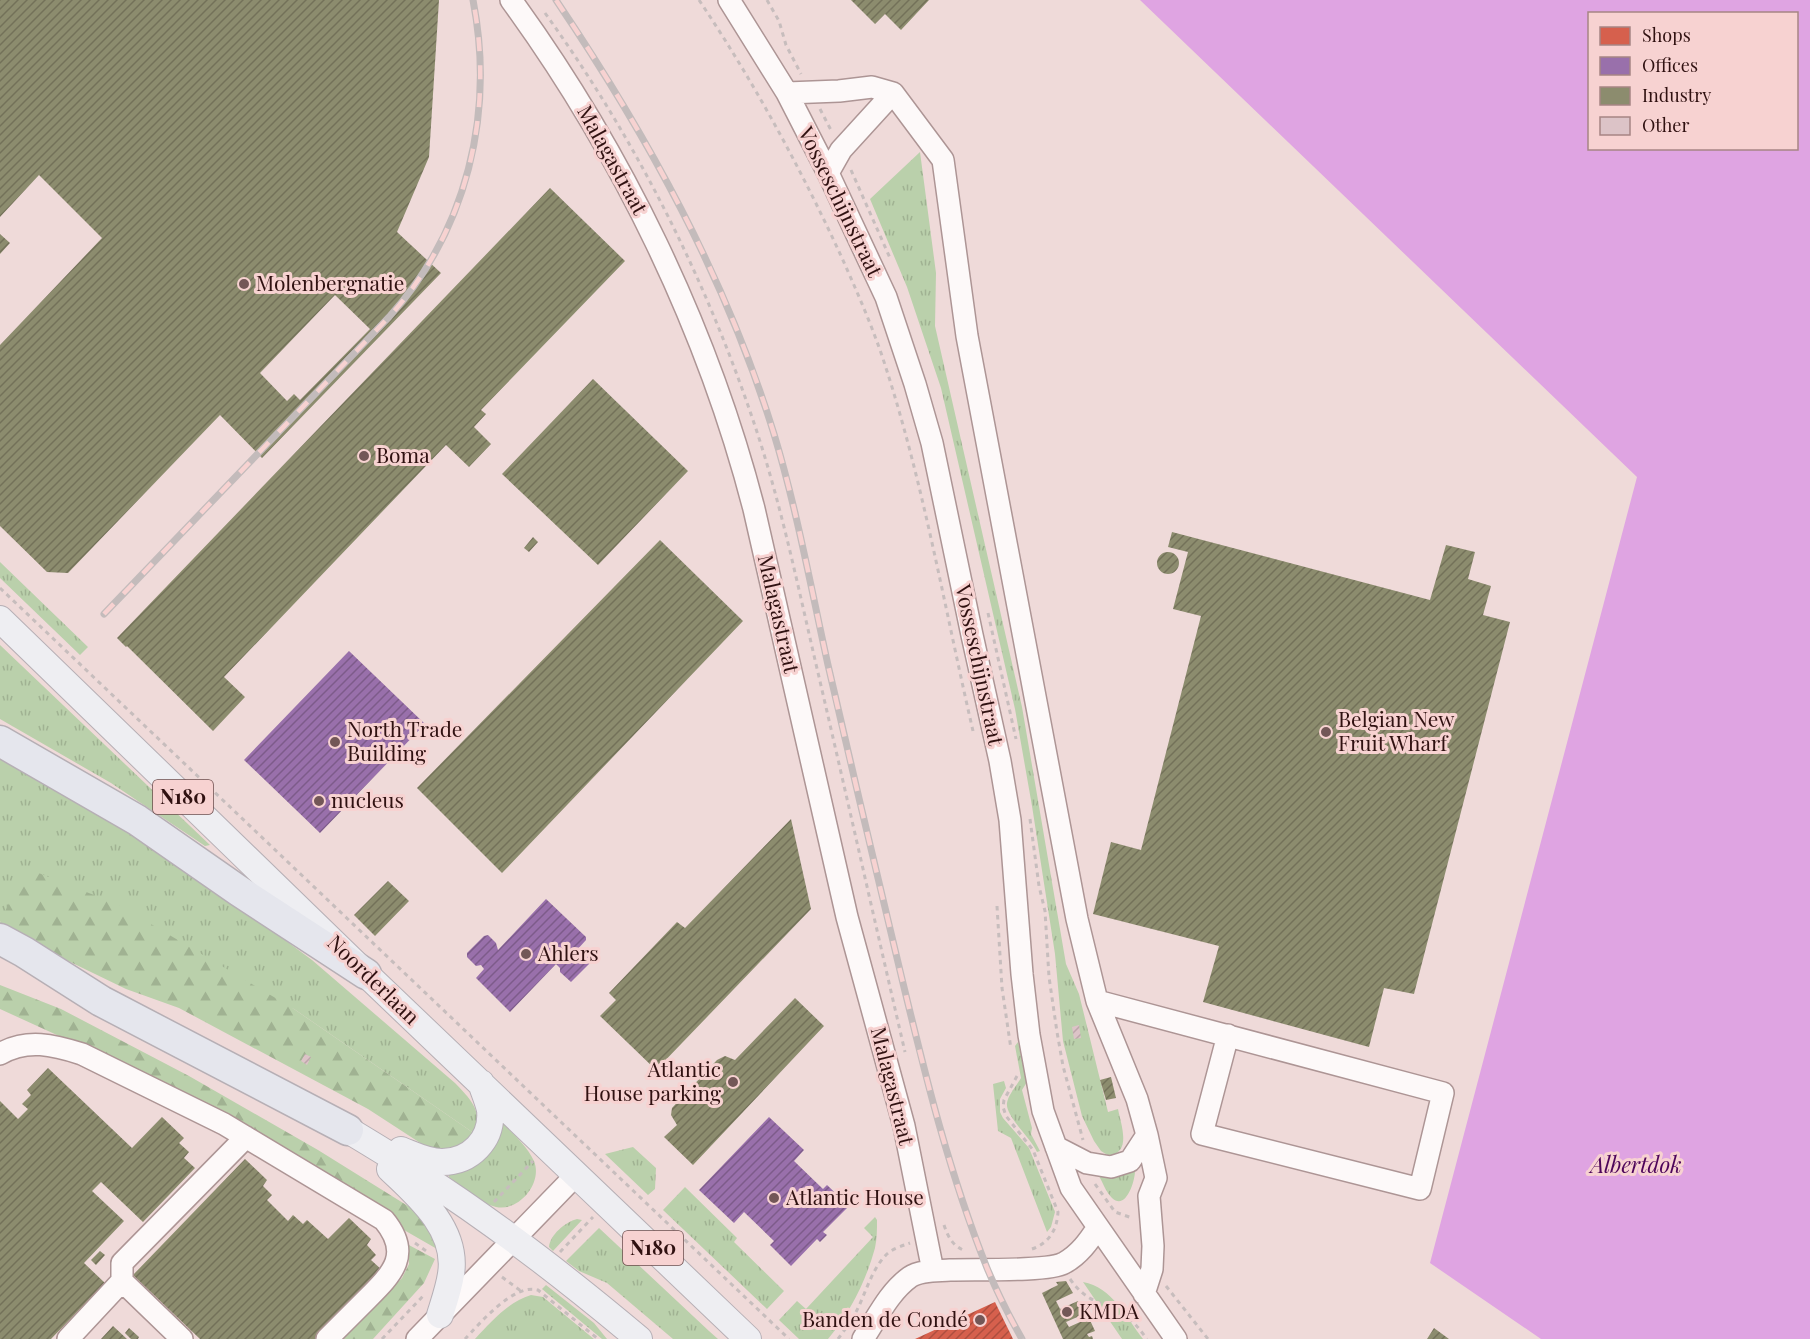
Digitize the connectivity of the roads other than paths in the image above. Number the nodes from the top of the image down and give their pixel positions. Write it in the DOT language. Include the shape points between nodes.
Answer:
graph roads {
  1 [pos="511,0"];
  2 [pos="729,0"];
  3 [pos="786,93"];
  4 [pos="893,93"];
  5 [pos="828,173"];
  6 [pos="0,619"];
  7 [pos="0,741"];
  8 [pos="0,939"];
  9 [pos="0,963"];
  10 [pos="366,975"];
  11 [pos="101,1001"];
  12 [pos="1097,1001"];
  13 [pos="1228,1035"];
  14 [pos="0,1054"];
  15 [pos="481,1083"];
  16 [pos="348,1130"];
  17 [pos="1147,1135"];
  18 [pos="246,1137"];
  19 [pos="1056,1147"];
  20 [pos="576,1175"];
  21 [pos="1098,1227"];
  22 [pos="513,1239"];
  23 [pos="933,1271"];
  24 [pos="122,1281"];
  25 [pos="1144,1294"];
  26 [pos="440,1315"];
  27 [pos="68,1339"];
  28 [pos="182,1339"];
  29 [pos="327,1339"];
  30 [pos="417,1339"];
  31 [pos="639,1339"];
  32 [pos="748,1339"];
  33 [pos="863,1339"];
  34 [pos="1176,1339"];
  1 -- 23 [label="street, Malagastraat" via="575,94 628,185 687,313 746,476 847,917 904,1126"];
  2 -- 3 [label="street, Vosseschijnstraat"];
  3 -- 4 [label="street" via="872,87"];
  3 -- 5 [label="street, Vosseschijnstraat"];
  4 -- 5 [label="street" via="841,150"];
  4 -- 12 [label="street" via="943,160 967,336 1077,919"];
  5 -- 19 [label="street, Vosseschijnstraat" via="886,297 932,443 1000,761 1010,820 1029,1035 1043,1111"];
  6 -- 10 [label="main road, Noorderlaan / N180"];
  7 -- 10 [label="highway" via="137,820"];
  8 -- 11 [label="highway"];
  9 -- 11 [label="highway"];
  10 -- 15 [label="main road, Noorderlaan / N180"];
  11 -- 16 [label="highway"];
  12 -- 13 [label="street"];
  12 -- 17 [label="street" via="1137,1099"];
  13 -- 13 [label="street" via="1443,1093 1420,1190 1202,1134"];
  14 -- 18 [label="street" via="32,1043 82,1054"];
  15 -- 16 [label="main road" via="490,1112 489,1127 483,1141 466,1157 441,1162 427,1160"];
  15 -- 20 [label="main road, Noorderlaan / N180"];
  16 -- 22 [label="main road"];
  16 -- 26 [label="main road" via="418,1196 441,1228 451,1273"];
  17 -- 19 [label="street" via="1130,1161 1111,1167 1087,1163"];
  17 -- 25 [label="street" via="1156,1178 1149,1196 1152,1269"];
  18 -- 24 [label="street" via="122,1263"];
  18 -- 29 [label="street" via="373,1212 393,1231 398,1255 395,1266"];
  19 -- 21 [label="street, Vosseschijnstraat" via="1071,1188"];
  20 -- 22 [label="street"];
  20 -- 32 [label="main road, Noorderlaan / N180"];
  21 -- 23 [label="street" via="1075,1256 1061,1265"];
  21 -- 25 [label="street, Vosseschijnstraat"];
  22 -- 26 [label="street"];
  22 -- 31 [label="main road"];
  23 -- 33 [label="street" via="912,1276 895,1289"];
  24 -- 27 [label="street"];
  24 -- 28 [label="street"];
  25 -- 34 [label="street, Vosseschijnstraat"];
  26 -- 30 [label="street"];
}
